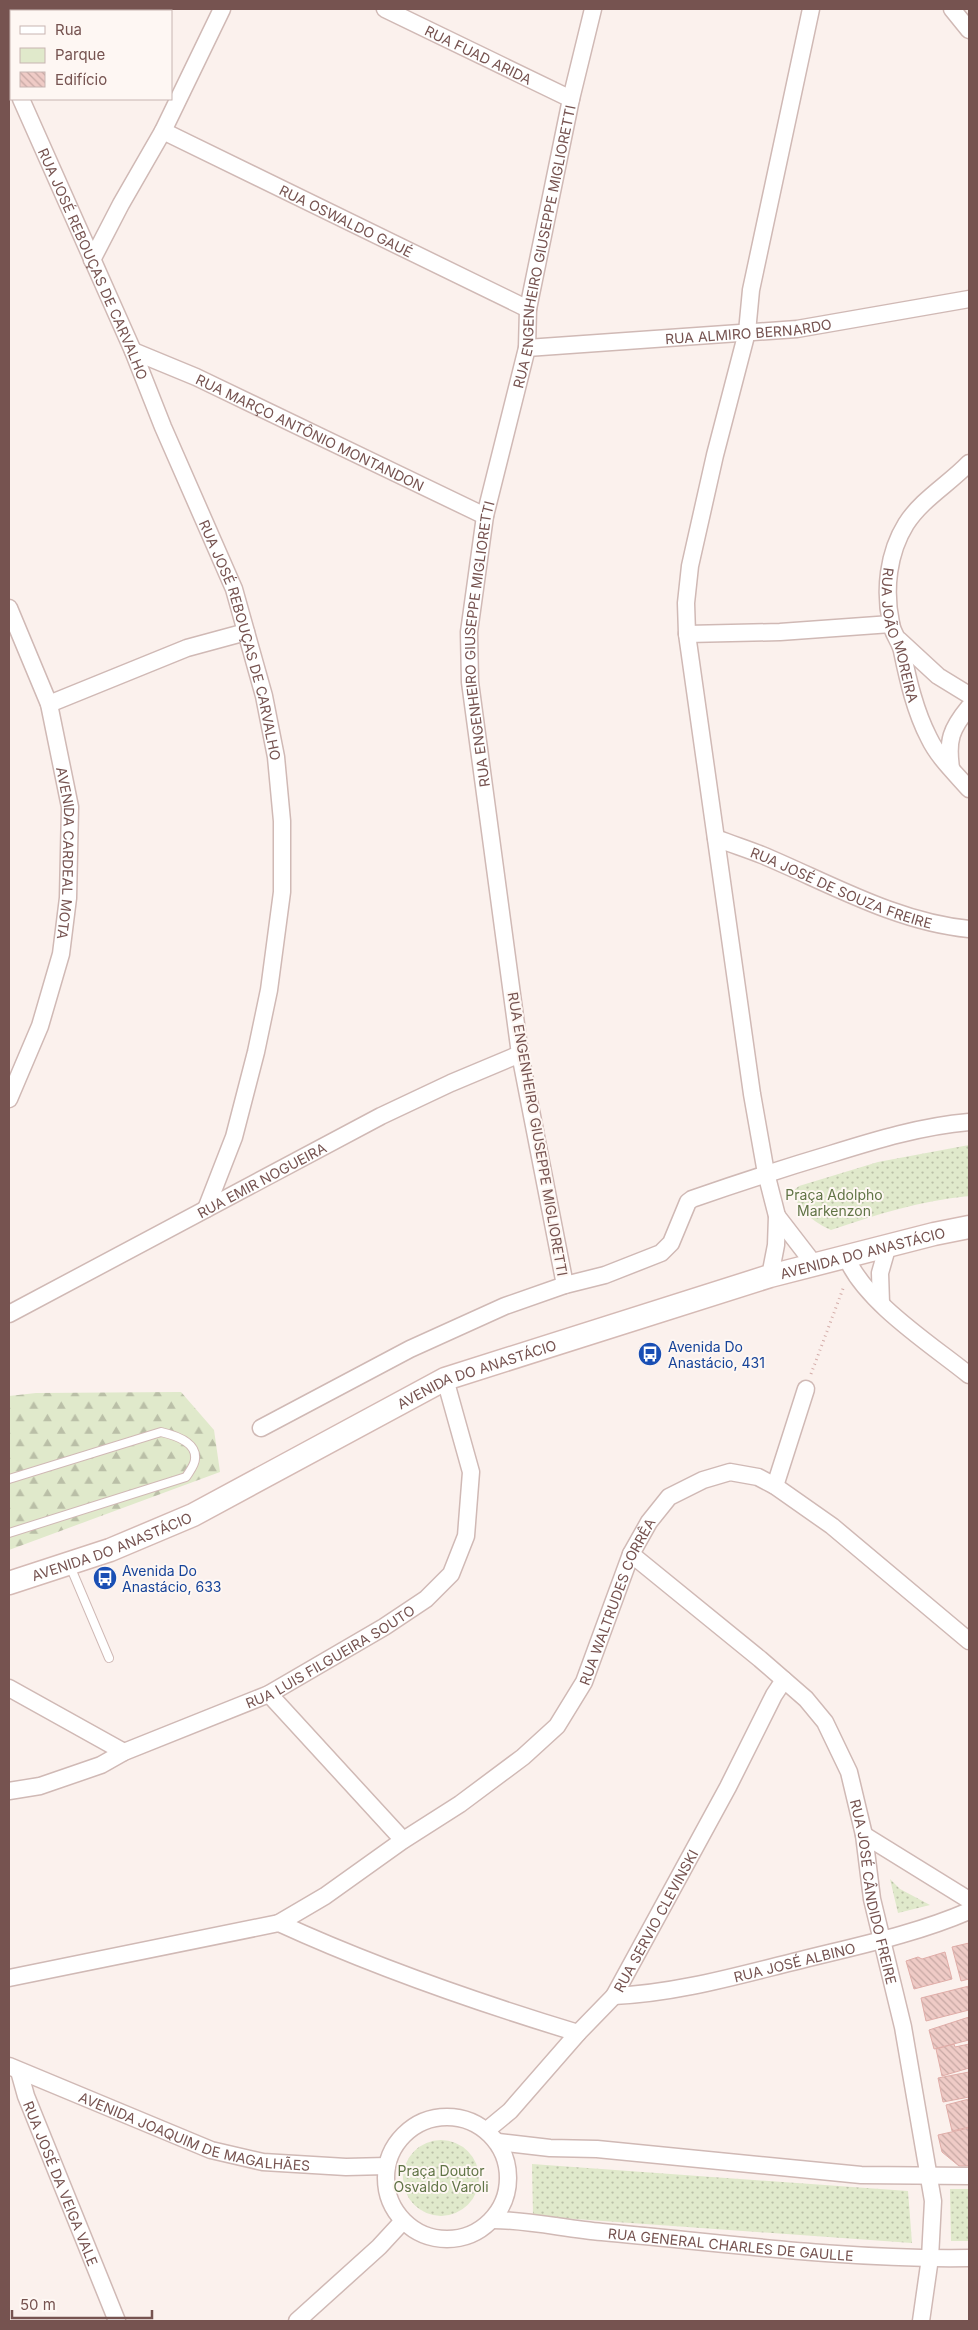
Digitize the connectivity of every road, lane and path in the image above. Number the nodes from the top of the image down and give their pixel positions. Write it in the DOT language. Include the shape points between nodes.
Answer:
graph roads {
  1 [pos="222,9"];
  2 [pos="385,9"];
  3 [pos="593,9"];
  4 [pos="811,9"];
  5 [pos="952,9"];
  6 [pos="969,30"];
  7 [pos="571,99"];
  8 [pos="21,100"];
  9 [pos="163,131"];
  10 [pos="92,260"];
  11 [pos="969,299"];
  12 [pos="528,309"];
  13 [pos="747,332"];
  14 [pos="527,348"];
  15 [pos="133,351"];
  16 [pos="968,465"];
  17 [pos="485,516"];
  18 [pos="9,608"];
  19 [pos="891,624"];
  20 [pos="246,632"];
  21 [pos="687,634"];
  22 [pos="899,640"];
  23 [pos="969,695"];
  24 [pos="49,704"];
  25 [pos="969,707"];
  26 [pos="951,768"];
  27 [pos="969,788"];
  28 [pos="716,838"];
  29 [pos="969,929"];
  30 [pos="520,1054"];
  31 [pos="9,1099"];
  32 [pos="969,1122"];
  33 [pos="766,1173"];
  34 [pos="206,1209"];
  35 [pos="777,1216"];
  36 [pos="969,1227"];
  37 [pos="888,1245"];
  38 [pos="848,1263"];
  39 [pos="814,1264"];
  40 [pos="770,1276"];
  41 [pos="565,1285"];
  42 [pos="881,1303"];
  43 [pos="9,1314"];
  44 [pos="969,1375"];
  45 [pos="445,1379"];
  46 [pos="806,1389"];
  47 [pos="261,1428"];
  48 [pos="9,1479"];
  49 [pos="775,1486"];
  50 [pos="9,1533"];
  51 [pos="631,1554"];
  52 [pos="69,1564"];
  53 [pos="9,1583"];
  54 [pos="969,1641"];
  55 [pos="109,1658"];
  56 [pos="784,1680"];
  57 [pos="9,1688"];
  58 [pos="269,1694"];
  59 [pos="124,1752"];
  60 [pos="9,1791"];
  61 [pos="864,1835"];
  62 [pos="403,1840"];
  63 [pos="969,1900"];
  64 [pos="969,1911"];
  65 [pos="279,1923"];
  66 [pos="883,1939"];
  67 [pos="9,1978"];
  68 [pos="614,1996"];
  69 [pos="578,2033"];
  70 [pos="14,2068"];
  71 [pos="487,2130"];
  72 [pos="498,2142"];
  73 [pos="387,2166"];
  74 [pos="969,2176"];
  75 [pos="929,2177"];
  76 [pos="493,2220"];
  77 [pos="403,2221"];
  78 [pos="930,2258"];
  79 [pos="969,2258"];
  80 [pos="117,2321"];
  81 [pos="298,2321"];
  82 [pos="921,2321"];
  1 -- 9 [label="street"];
  2 -- 7 [label="street, RUA FUAD ARIDA"];
  3 -- 7 [label="street, RUA ENGENHEIRO GIUSEPPE MIGLIORETTI"];
  4 -- 13 [label="street" via="756,266"];
  5 -- 6 [label="street"];
  7 -- 12 [label="street, RUA ENGENHEIRO GIUSEPPE MIGLIORETTI"];
  8 -- 10 [label="street, RUA JOSÉ REBOUÇAS DE CARVALHO"];
  9 -- 10 [label="street"];
  9 -- 12 [label="street, RUA OSWALDO GAUÉ"];
  10 -- 15 [label="street, RUA JOSÉ REBOUÇAS DE CARVALHO"];
  11 -- 13 [label="street, RUA ALMIRO BERNARDO" via="797,329"];
  12 -- 14 [label="street, RUA ENGENHEIRO GIUSEPPE MIGLIORETTI"];
  13 -- 14 [label="street, RUA ALMIRO BERNARDO"];
  13 -- 21 [label="street" via="690,566"];
  14 -- 17 [label="street, RUA ENGENHEIRO GIUSEPPE MIGLIORETTI"];
  15 -- 17 [label="street, RUA MARÇO ANTÔNIO MONTANDON" via="196,377"];
  15 -- 20 [label="street, RUA JOSÉ REBOUÇAS DE CARVALHO" via="231,580"];
  16 -- 19 [label="street, RUA JOÃO MOREIRA" via="922,504 902,532 889,568"];
  17 -- 30 [label="street, RUA ENGENHEIRO GIUSEPPE MIGLIORETTI" via="469,632 470,682"];
  18 -- 24 [label="street, AVENIDA CARDEAL MOTA"];
  19 -- 21 [label="street" via="780,632"];
  19 -- 22 [label="street, RUA JOÃO MOREIRA"];
  20 -- 24 [label="street" via="187,648"];
  20 -- 34 [label="street, RUA JOSÉ REBOUÇAS DE CARVALHO" via="264,696 280,786 282,892 256,1052 234,1137"];
  21 -- 28 [label="street"];
  22 -- 23 [label="street" via="938,676"];
  22 -- 26 [label="street, RUA JOÃO MOREIRA" via="911,691 928,738"];
  24 -- 31 [label="street, AVENIDA CARDEAL MOTA" via="70,807 68,898 60,954 40,1026"];
  25 -- 26 [label="street" via="951,733 948,748"];
  26 -- 27 [label="street, RUA JOÃO MOREIRA"];
  28 -- 29 [label="street, RUA JOSÉ DE SOUZA FREIRE" via="891,911 943,926"];
  28 -- 33 [label="street"];
  30 -- 34 [label="street, RUA EMIR NOGUEIRA" via="381,1116"];
  30 -- 41 [label="street, RUA ENGENHEIRO GIUSEPPE MIGLIORETTI"];
  32 -- 33 [label="street" via="922,1129"];
  33 -- 35 [label="street"];
  33 -- 41 [label="street" via="688,1202 671,1243 661,1253 605,1275"];
  34 -- 43 [label="street, RUA EMIR NOGUEIRA"];
  35 -- 39 [label="street"];
  35 -- 40 [label="street"];
  36 -- 37 [label="main road, AVENIDA DO ANASTÁCIO"];
  37 -- 38 [label="main road, AVENIDA DO ANASTÁCIO"];
  37 -- 42 [label="street" via="880,1274"];
  38 -- 39 [label="main road, AVENIDA DO ANASTÁCIO"];
  38 -- 42 [label="street"];
  38 -- 46 [label="path"];
  39 -- 40 [label="main road, AVENIDA DO ANASTÁCIO"];
  40 -- 45 [label="main road, AVENIDA DO ANASTÁCIO"];
  41 -- 47 [label="street" via="453,1329"];
  42 -- 44 [label="street"];
  45 -- 52 [label="main road, AVENIDA DO ANASTÁCIO" via="192,1515"];
  45 -- 58 [label="street, RUA LUIS FILGUEIRA SOUTO" via="471,1472 466,1536 451,1574 426,1599 384,1627"];
  46 -- 49 [label="street"];
  48 -- 50 [label="lane" via="161,1432 180,1437 194,1450 195,1460 186,1477"];
  49 -- 51 [label="street, RUA WALTRUDES CORRÊA" via="758,1477 730,1472 703,1480 669,1497 649,1522"];
  49 -- 54 [label="street, RUA WALTRUDES CORRÊA" via="832,1526"];
  51 -- 56 [label="street, RUA JOSÉ CÂNDIDO FREIRE"];
  51 -- 62 [label="street, RUA WALTRUDES CORRÊA" via="584,1682 557,1726 523,1758"];
  52 -- 53 [label="main road, AVENIDA DO ANASTÁCIO"];
  52 -- 55 [label="lane"];
  56 -- 61 [label="street, RUA JOSÉ CÂNDIDO FREIRE" via="806,1699 825,1722 835,1741 849,1772"];
  56 -- 68 [label="street, RUA SERVIO CLEVINSKI"];
  57 -- 59 [label="street"];
  58 -- 59 [label="street, RUA LUIS FILGUEIRA SOUTO"];
  58 -- 62 [label="street"];
  59 -- 60 [label="street, RUA LUIS FILGUEIRA SOUTO" via="100,1765 40,1786"];
  61 -- 63 [label="street"];
  61 -- 66 [label="street, RUA JOSÉ CÂNDIDO FREIRE" via="872,1899"];
  62 -- 65 [label="street, RUA WALTRUDES CORRÊA" via="325,1896"];
  64 -- 66 [label="street, RUA JOSÉ ALBINO"];
  65 -- 67 [label="street"];
  65 -- 69 [label="street" via="474,2000"];
  66 -- 68 [label="street, RUA JOSÉ ALBINO" via="692,1987 646,1995"];
  66 -- 75 [label="street, RUA JOSÉ CÂNDIDO FREIRE" via="903,2027"];
  68 -- 69 [label="street, RUA SERVIO CLEVINSKI"];
  69 -- 71 [label="street, RUA SERVIO CLEVINSKI" via="510,2111"];
  70 -- 73 [label="street, AVENIDA JOAQUIM DE MAGALHÃES" via="211,2150 262,2162"];
  70 -- 80 [label="street, RUA JOSÉ DA VEIGA VALE"];
  71 -- 72 [label="street"];
  71 -- 73 [label="street" via="465,2118 439,2116 415,2125 397,2142"];
  72 -- 75 [label="street" via="861,2174"];
  72 -- 76 [label="street" via="509,2168 507,2196"];
  73 -- 77 [label="street" via="386,2186 392,2205"];
  74 -- 75 [label="street"];
  75 -- 78 [label="street, RUA JOSÉ CÂNDIDO FREIRE" via="933,2201"];
  76 -- 77 [label="street" via="473,2235 448,2240 424,2235"];
  76 -- 78 [label="street, RUA GENERAL CHARLES DE GAULLE" via="779,2249"];
  77 -- 81 [label="street"];
  78 -- 79 [label="street, RUA GENERAL CHARLES DE GAULLE"];
  78 -- 82 [label="street, RUA JOSÉ CÂNDIDO FREIRE"];
}
